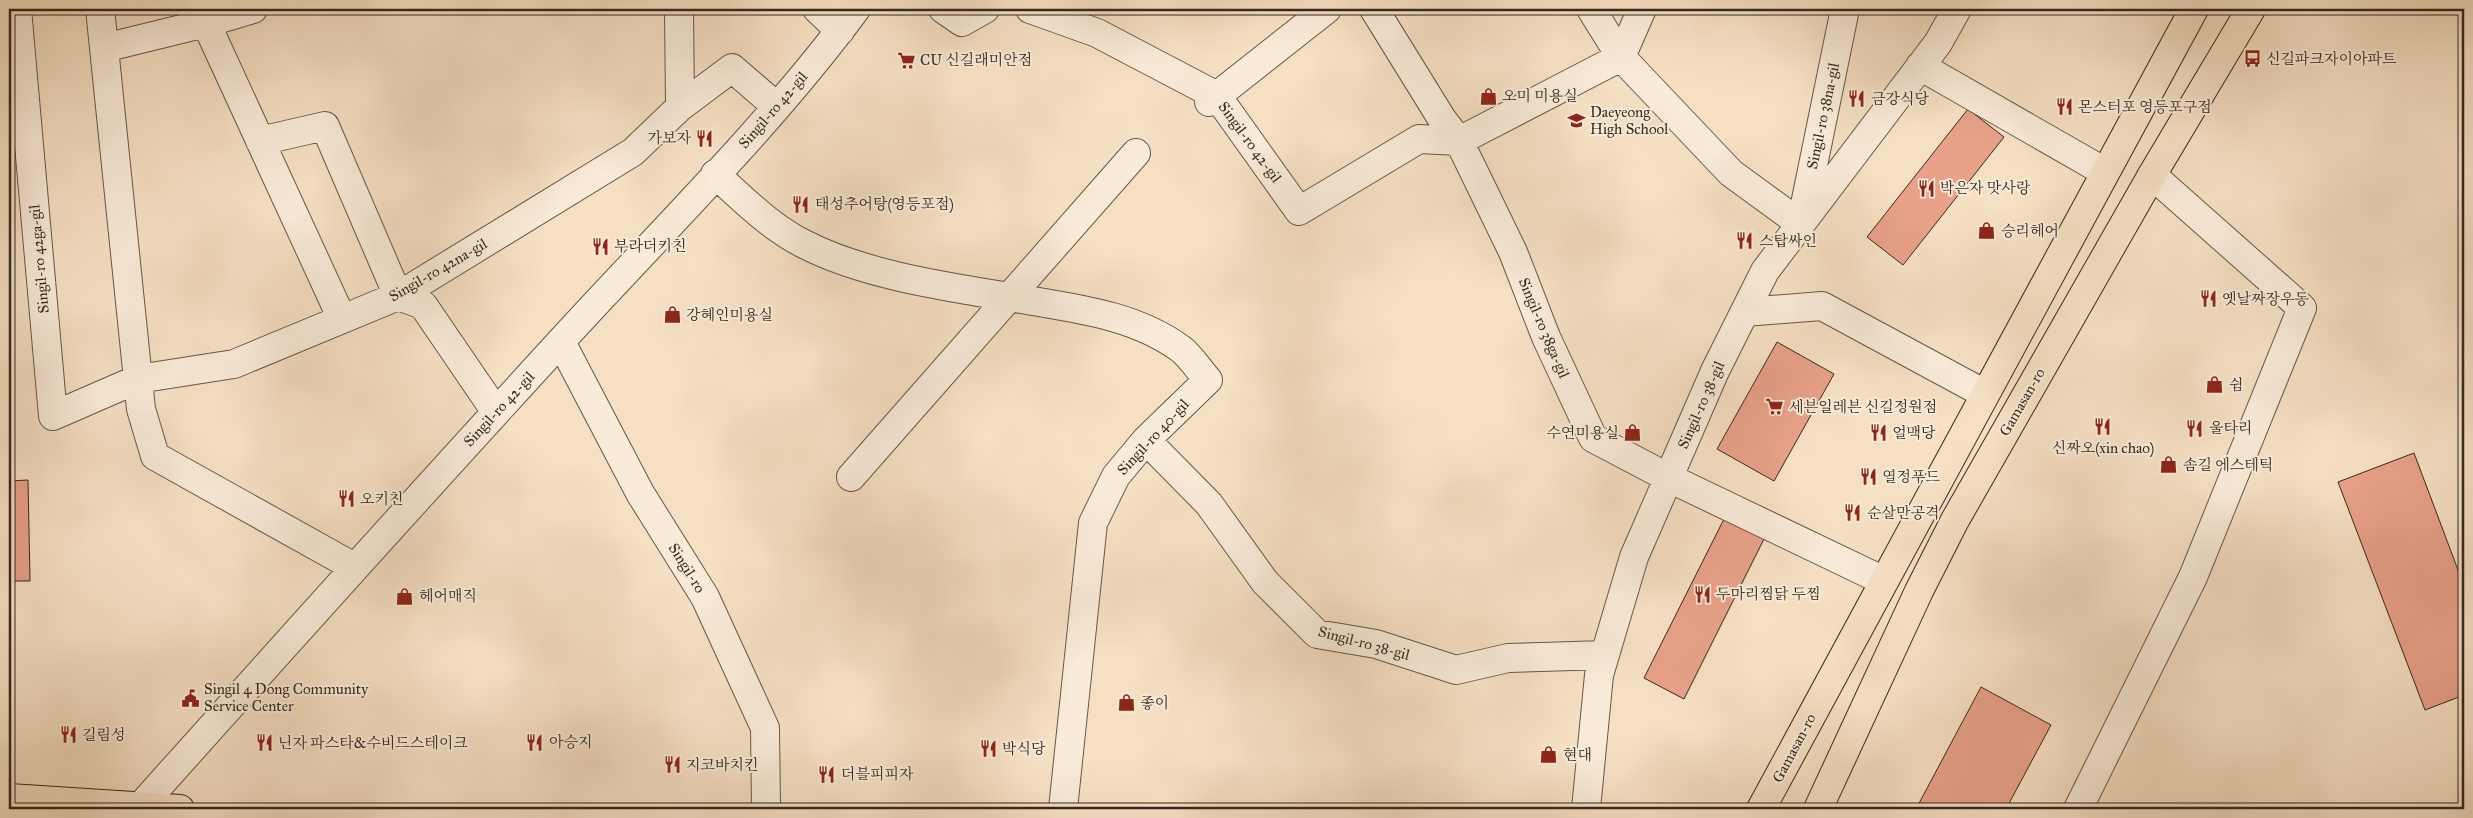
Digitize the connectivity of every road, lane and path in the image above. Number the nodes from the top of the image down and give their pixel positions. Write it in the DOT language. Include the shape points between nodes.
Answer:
graph roads {
  1 [pos="17,9"];
  2 [pos="100,9"];
  3 [pos="253,9"];
  4 [pos="679,9"];
  5 [pos="817,9"];
  6 [pos="856,9"];
  7 [pos="943,9"];
  8 [pos="985,9"];
  9 [pos="1030,9"];
  10 [pos="1327,9"];
  11 [pos="1374,9"];
  12 [pos="1591,9"];
  13 [pos="1642,9"];
  14 [pos="1845,9"];
  15 [pos="1957,9"];
  16 [pos="2194,9"];
  17 [pos="2251,9"];
  18 [pos="206,23"];
  19 [pos="840,31"];
  20 [pos="104,48"];
  21 [pos="1621,56"];
  22 [pos="1920,66"];
  23 [pos="1213,99"];
  24 [pos="776,106"];
  25 [pos="680,107"];
  26 [pos="260,141"];
  27 [pos="1459,141"];
  28 [pos="2118,146"];
  29 [pos="1136,153"];
  30 [pos="2104,172"];
  31 [pos="715,174"];
  32 [pos="2152,175"];
  33 [pos="1801,224"];
  34 [pos="398,296"];
  35 [pos="1008,297"];
  36 [pos="1745,312"];
  37 [pos="342,319"];
  38 [pos="561,342"];
  39 [pos="138,379"];
  40 [pos="1984,394"];
  41 [pos="496,412"];
  42 [pos="1146,440"];
  43 [pos="851,477"];
  44 [pos="1669,478"];
  45 [pos="354,567"];
  46 [pos="1884,581"];
  47 [pos="1605,655"];
  48 [pos="9,798"];
  49 [pos="140,807"];
  50 [pos="180,809"];
  51 [pos="766,809"];
  52 [pos="1063,809"];
  53 [pos="1586,809"];
  54 [pos="1762,809"];
  55 [pos="1818,809"];
  56 [pos="2078,809"];
  1 -- 39 [label="street, Singil-ro 42ga-gil" via="53,416"];
  2 -- 20 [label="street"];
  3 -- 18 [label="street"];
  4 -- 25 [label="street"];
  5 -- 19 [label="street"];
  6 -- 19 [label="street, Singil-ro 42-gil"];
  7 -- 8 [label="street" via="962,22"];
  9 -- 23 [label="street, Singil-ro 42-gil" via="1097,33"];
  10 -- 23 [label="street"];
  11 -- 27 [label="street, Singil-ro 38ga-gil"];
  12 -- 21 [label="street"];
  13 -- 21 [label="street"];
  14 -- 33 [label="street, Singil-ro 38na-gil"];
  15 -- 22 [label="street, Singil-ro 38-gil" via="1938,43"];
  16 -- 28 [label="main road, Gamasan-ro"];
  17 -- 32 [label="main road, Gamasan-ro"];
  18 -- 20 [label="street"];
  18 -- 26 [label="street"];
  19 -- 24 [label="street, Singil-ro 42-gil"];
  20 -- 39 [label="street"];
  21 -- 27 [label="street"];
  21 -- 33 [label="street" via="1731,173"];
  22 -- 30 [label="street"];
  22 -- 33 [label="street, Singil-ro 38-gil"];
  23 -- 27 [label="street, Singil-ro 42-gil" via="1299,211 1419,139"];
  24 -- 25 [label="street, Singil-ro 42na-gil" via="732,68"];
  24 -- 31 [label="street, Singil-ro 42-gil"];
  25 -- 34 [label="street, Singil-ro 42na-gil" via="634,152"];
  26 -- 34 [label="street" via="325,126"];
  26 -- 37 [label="street"];
  27 -- 44 [label="street, Singil-ro 38ga-gil" via="1513,252 1546,337 1593,438"];
  28 -- 30 [label="main road, Gamasan-ro"];
  28 -- 32 [label="main road"];
  29 -- 35 [label="street"];
  30 -- 40 [label="main road, Gamasan-ro"];
  31 -- 35 [label="street, Singil-ro 40-gil" via="772,226 804,245 928,284"];
  31 -- 38 [label="street, Singil-ro 42-gil"];
  32 -- 55 [label="main road, Gamasan-ro" via="1955,520"];
  32 -- 56 [label="street" via="2302,308 2193,577"];
  33 -- 36 [label="street, Singil-ro 38-gil" via="1766,271"];
  34 -- 37 [label="street, Singil-ro 42na-gil"];
  34 -- 41 [label="street" via="423,305"];
  35 -- 42 [label="street, Singil-ro 40-gil" via="1096,311 1143,327 1182,350 1208,380"];
  35 -- 43 [label="street"];
  36 -- 40 [label="street" via="1822,306"];
  36 -- 44 [label="street, Singil-ro 38-gil" via="1715,371"];
  37 -- 39 [label="street, Singil-ro 42na-gil" via="234,364"];
  38 -- 41 [label="street, Singil-ro 42-gil"];
  38 -- 51 [label="street, Singil-ro" via="640,493 705,597 765,728"];
  39 -- 45 [label="street" via="141,408 155,456"];
  40 -- 46 [label="main road, Gamasan-ro"];
  41 -- 45 [label="street, Singil-ro 42-gil"];
  42 -- 47 [label="street, Singil-ro 38-gil" via="1209,504 1265,582 1317,634 1376,644 1456,670 1508,658"];
  42 -- 52 [label="street, Singil-ro 40-gil" via="1116,476 1093,522"];
  44 -- 46 [label="street"];
  44 -- 47 [label="street, Singil-ro 38-gil" via="1634,557"];
  45 -- 49 [label="street, Singil-ro 42-gil"];
  46 -- 54 [label="main road, Gamasan-ro"];
  47 -- 53 [label="street, Singil-ro 38-gil" via="1599,675"];
  48 -- 49 [label="main road"];
  49 -- 50 [label="main road"];
}
